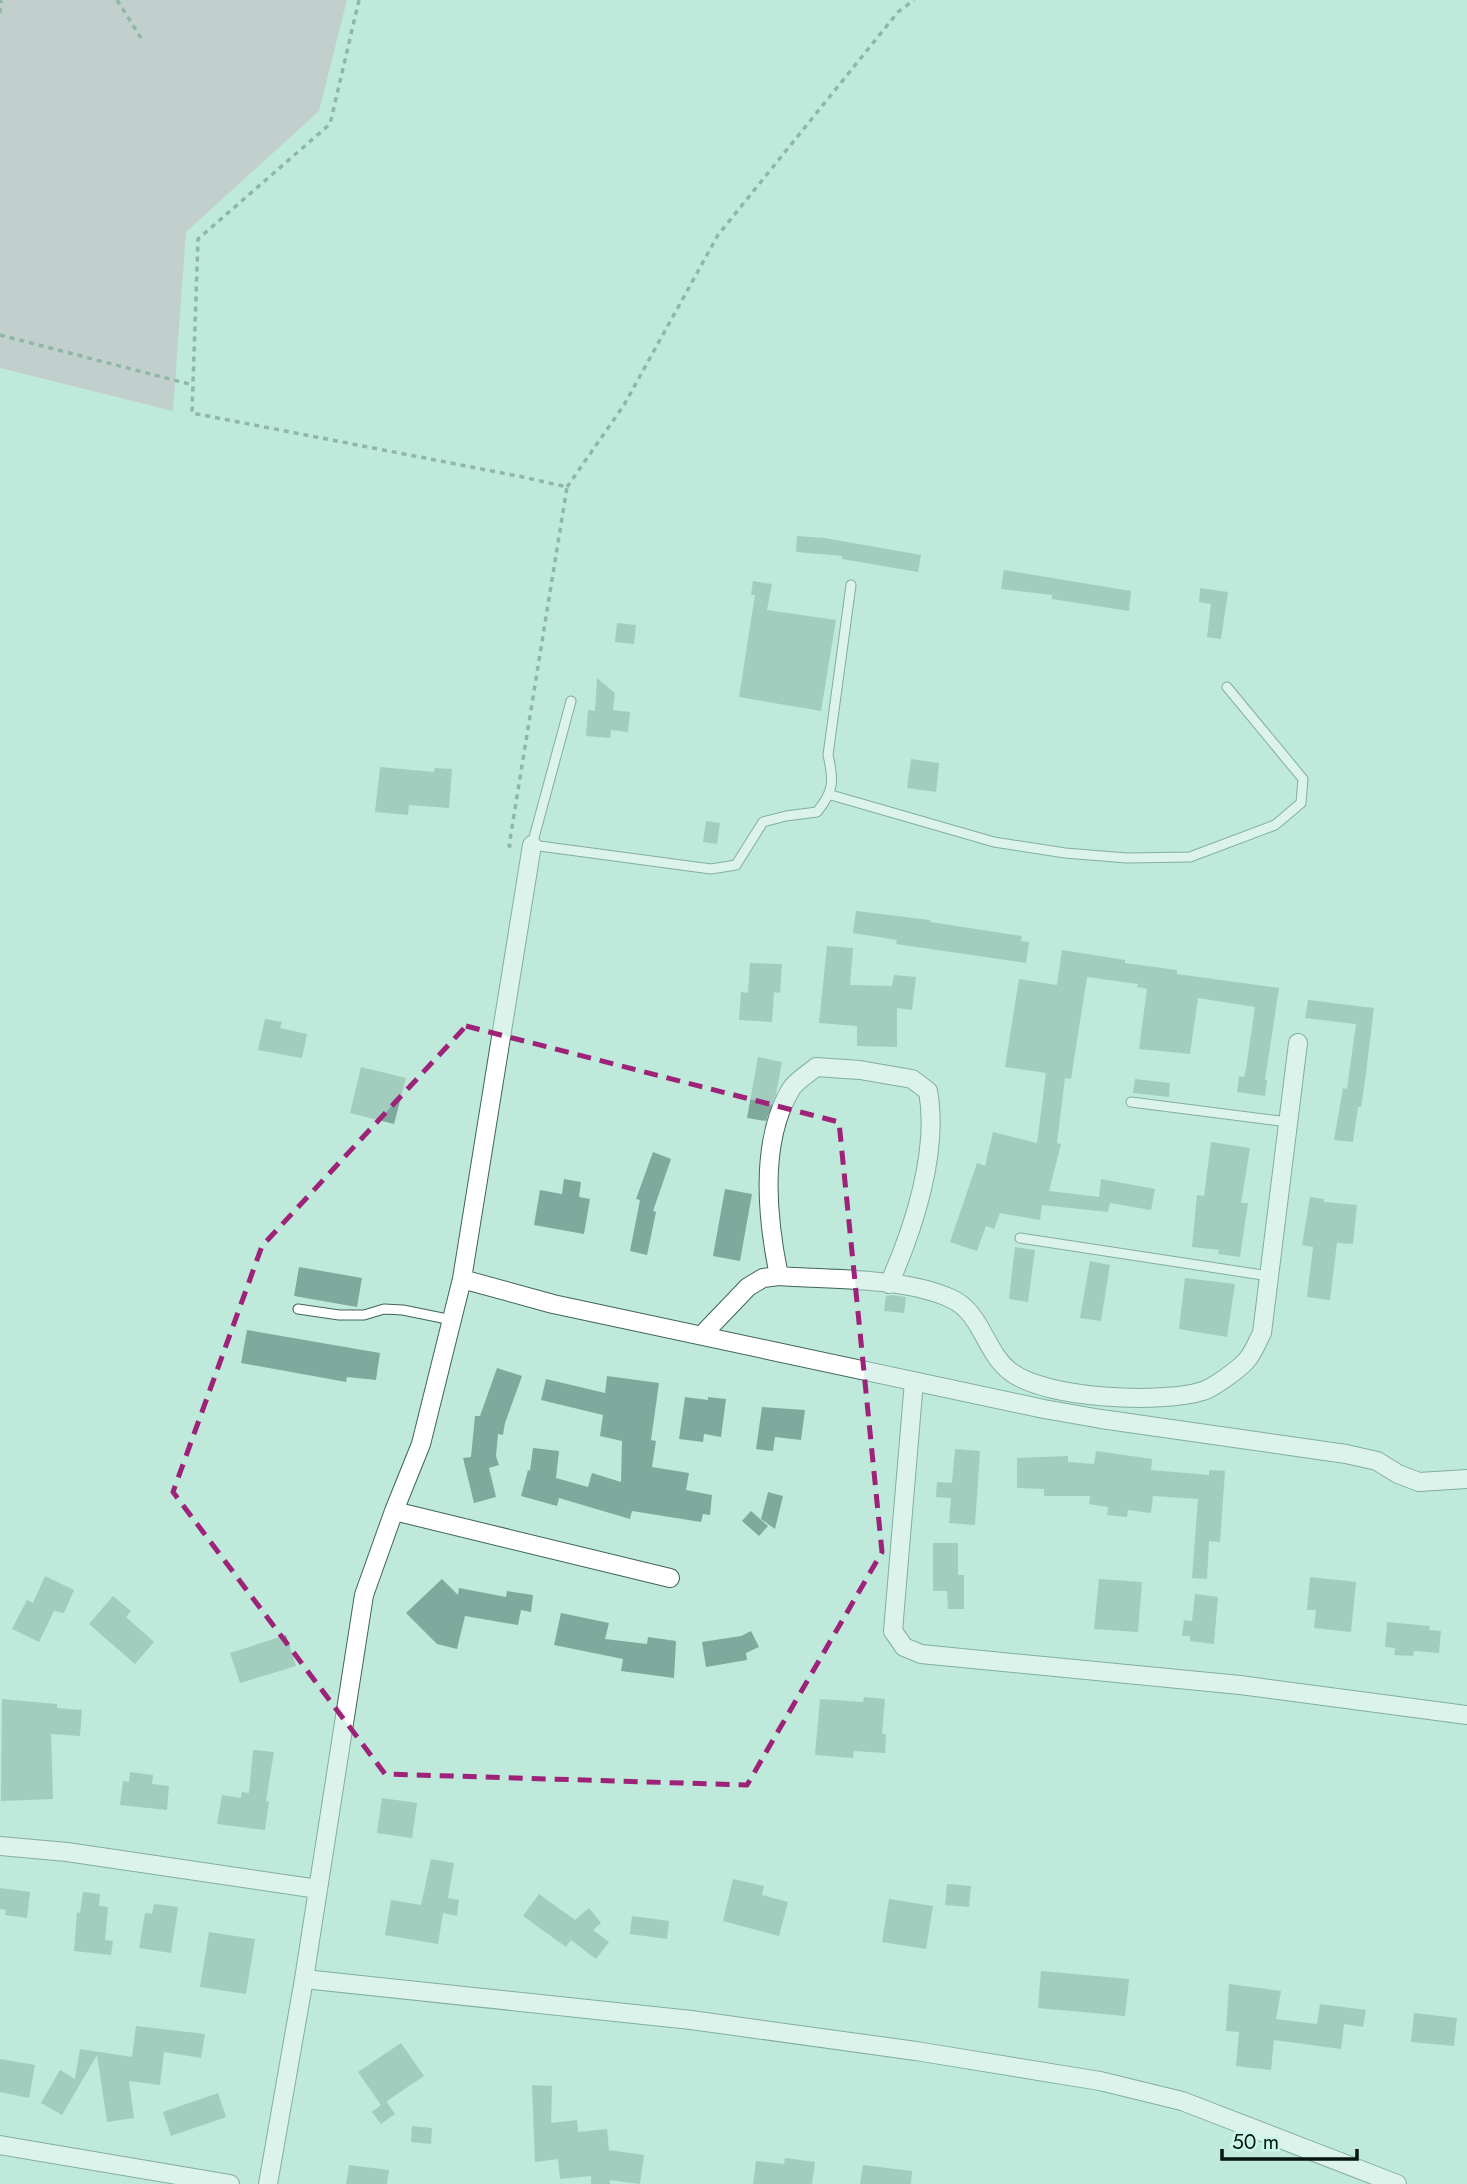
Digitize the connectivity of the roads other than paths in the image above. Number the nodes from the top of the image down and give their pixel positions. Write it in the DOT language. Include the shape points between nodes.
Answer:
graph roads {
  1 [pos="851,584"];
  2 [pos="1227,687"];
  3 [pos="571,701"];
  4 [pos="831,795"];
  5 [pos="532,845"];
  6 [pos="1298,1043"];
  7 [pos="1131,1102"];
  8 [pos="1288,1122"];
  9 [pos="1020,1238"];
  10 [pos="779,1276"];
  11 [pos="1269,1276"];
  12 [pos="462,1279"];
  13 [pos="889,1283"];
  14 [pos="298,1309"];
  15 [pos="452,1320"];
  16 [pos="702,1335"];
  17 [pos="914,1381"];
  18 [pos="1467,1479"];
  19 [pos="394,1511"];
  20 [pos="670,1578"];
  21 [pos="1467,1715"];
  22 [pos="0,1846"];
  23 [pos="318,1889"];
  24 [pos="304,1979"];
  25 [pos="0,2145"];
  26 [pos="230,2184"];
  27 [pos="268,2184"];
  28 [pos="1397,2184"];
  1 -- 4 [label="lane" via="828,755"];
  2 -- 4 [label="lane" via="1303,779 1301,803 1275,825 1190,857 1127,858 994,842"];
  3 -- 5 [label="lane"];
  4 -- 5 [label="lane" via="817,812 763,822 736,865 711,869"];
  5 -- 12 [label="street"];
  6 -- 8 [label="street"];
  7 -- 8 [label="lane"];
  8 -- 11 [label="street"];
  9 -- 11 [label="lane"];
  10 -- 13 [label="street"];
  10 -- 13 [label="street" via="771,1237 768,1170 777,1123 792,1087 816,1068 860,1070 912,1079 928,1091 932,1115 921,1194 905,1249"];
  10 -- 16 [label="street" via="748,1287"];
  11 -- 13 [label="street" via="1262,1333 1247,1360 1205,1391 1162,1398 1112,1397 1033,1383 1012,1373 994,1356 970,1312 952,1300"];
  12 -- 15 [label="street"];
  12 -- 16 [label="street" via="553,1304"];
  14 -- 15 [label="lane" via="339,1315 403,1310"];
  15 -- 19 [label="street" via="421,1444"];
  16 -- 17 [label="street"];
  17 -- 18 [label="street" via="1101,1419 1346,1454 1377,1461 1419,1482"];
  17 -- 21 [label="street" via="893,1631 904,1647 921,1654 1240,1685"];
  19 -- 20 [label="street"];
  19 -- 23 [label="street" via="364,1595"];
  22 -- 23 [label="street"];
  23 -- 24 [label="street"];
  24 -- 27 [label="street"];
  24 -- 28 [label="street" via="691,2020 1100,2081 1182,2101"];
  25 -- 26 [label="street"];
}
